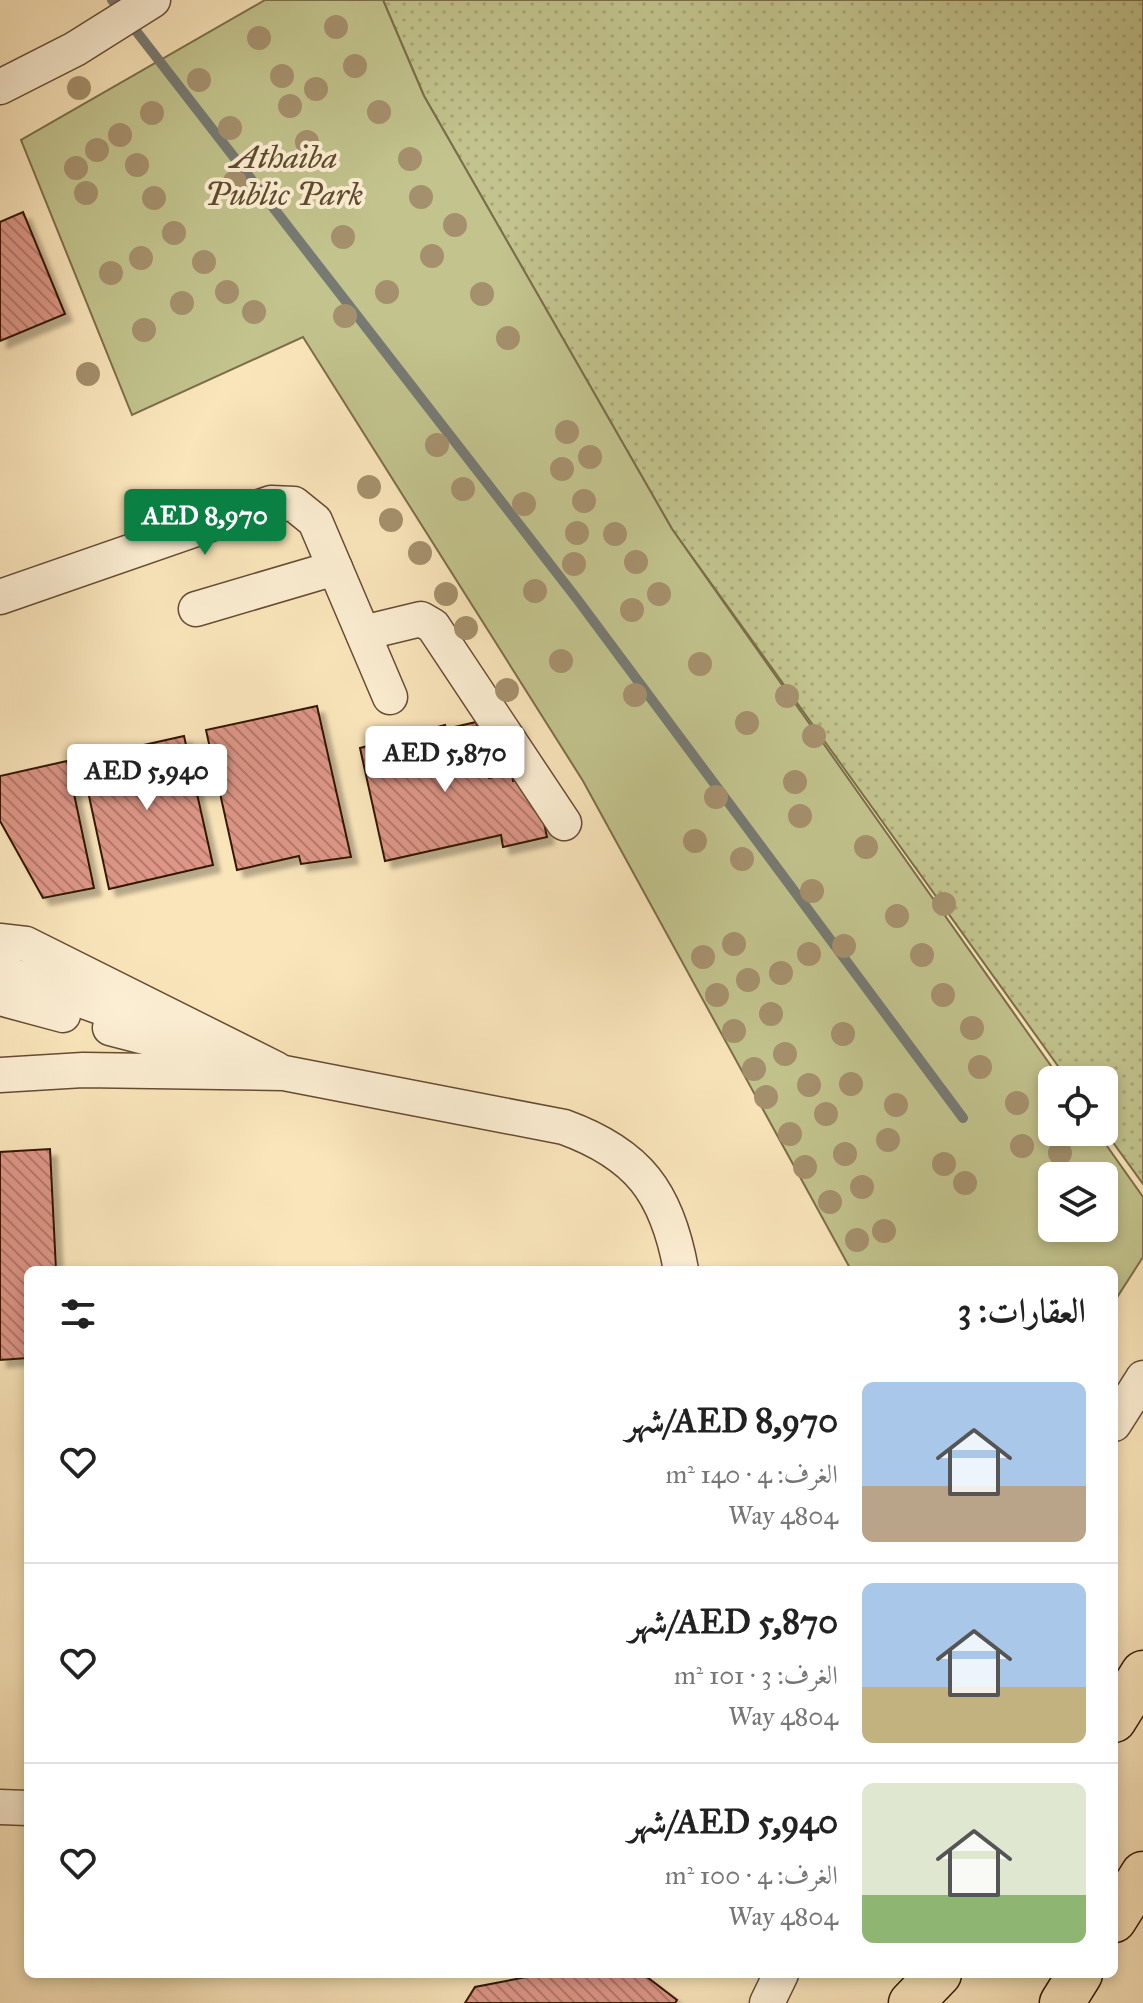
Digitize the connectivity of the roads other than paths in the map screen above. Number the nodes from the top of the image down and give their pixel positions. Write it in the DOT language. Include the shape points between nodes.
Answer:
graph roads {
  1 [pos="133,12"];
  2 [pos="0,87"];
  3 [pos="335,568"];
  4 [pos="0,597"];
  5 [pos="196,609"];
  6 [pos="363,633"];
  7 [pos="390,697"];
  8 [pos="564,823"];
  9 [pos="0,941"];
  10 [pos="0,971"];
  11 [pos="0,998"];
  12 [pos="284,1073"];
  13 [pos="0,1075"];
  14 [pos="680,1266"];
  15 [pos="1143,1378"];
  16 [pos="1118,1418"];
  17 [pos="1143,1673"];
  18 [pos="1118,1714"];
  19 [pos="0,1807"];
  20 [pos="24,1808"];
  21 [pos="1143,1874"];
  22 [pos="1118,1914"];
  23 [pos="779,1978"];
  24 [pos="935,1978"];
  25 [pos="953,1978"];
  26 [pos="767,2003"];
  27 [pos="911,2003"];
  28 [pos="937,2003"];
  1 -- 2 [label="street"];
  3 -- 4 [label="street" via="315,521 294,504 271,503"];
  3 -- 5 [label="street"];
  3 -- 6 [label="street"];
  6 -- 7 [label="street"];
  6 -- 8 [label="street" via="421,619 433,626"];
  9 -- 12 [label="street" via="26,944"];
  10 -- 12 [label="street"];
  11 -- 12 [label="street"];
  12 -- 13 [label="street" via="83,1070"];
  12 -- 14 [label="street" via="564,1127 598,1139 632,1161 658,1194"];
  15 -- 16 [label="street"];
  17 -- 18 [label="highway"];
  19 -- 20 [label="street"];
  21 -- 22 [label="highway"];
  23 -- 26 [label="street"];
  24 -- 27 [label="highway"];
  25 -- 28 [label="highway"];
}
